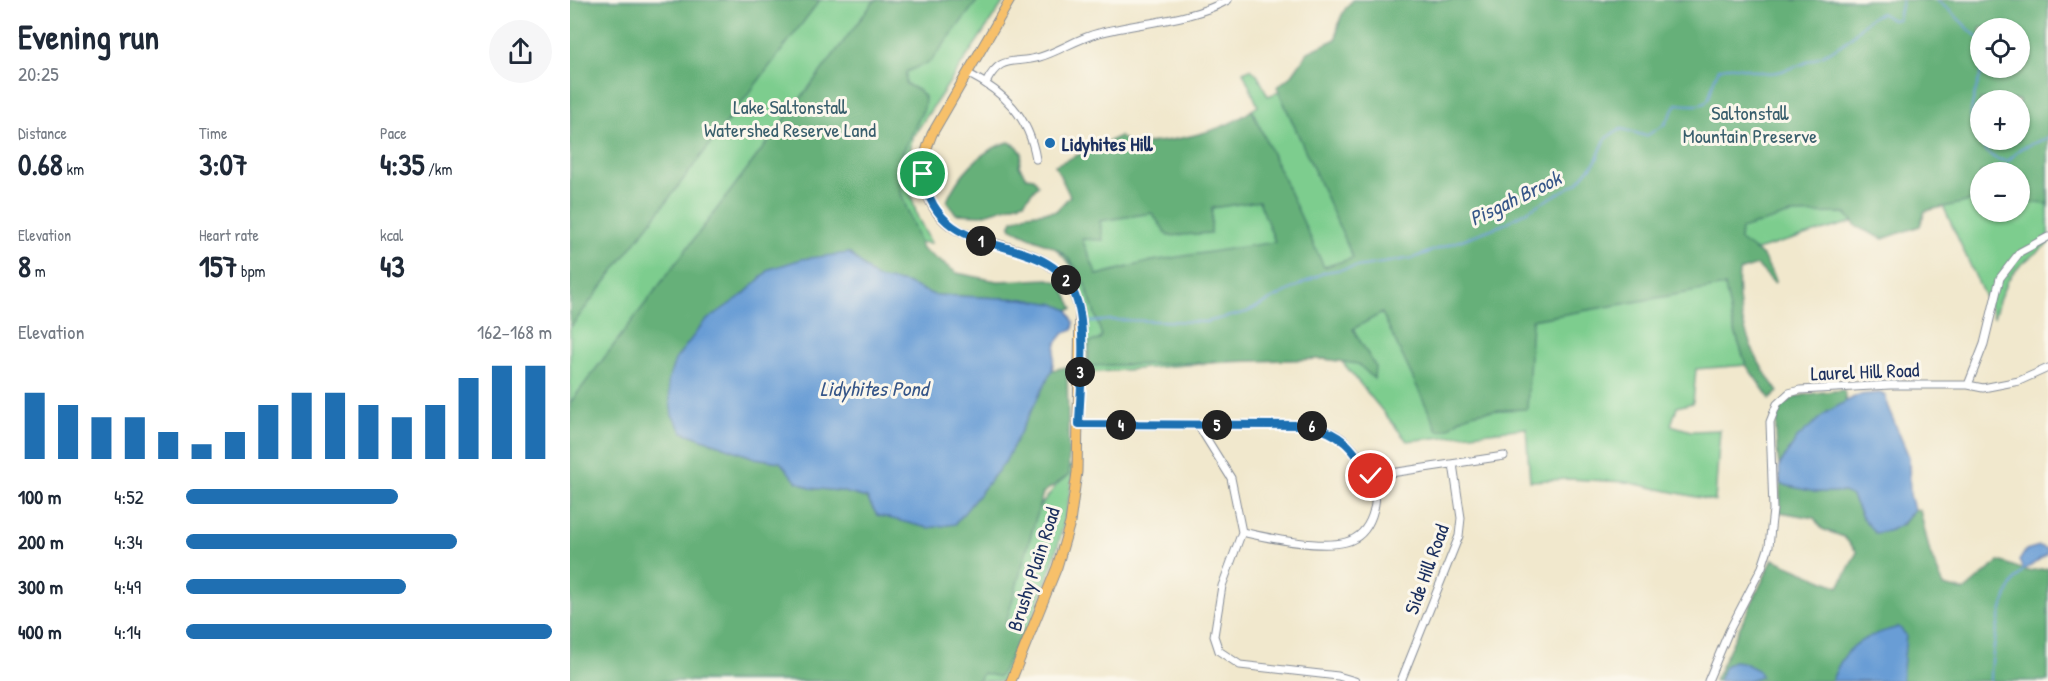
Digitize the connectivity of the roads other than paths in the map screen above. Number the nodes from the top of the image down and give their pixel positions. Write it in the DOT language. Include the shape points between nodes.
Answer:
graph roads {
  1 [pos="1010,0"];
  2 [pos="1228,0"];
  3 [pos="967,73"];
  4 [pos="986,83"];
  5 [pos="1036,159"];
  6 [pos="2048,237"];
  7 [pos="2048,368"];
  8 [pos="1968,385"];
  9 [pos="1079,424"];
  10 [pos="1198,425"];
  11 [pos="1504,456"];
  12 [pos="1453,464"];
  13 [pos="1371,476"];
  14 [pos="1242,532"];
  15 [pos="1011,681"];
  16 [pos="1355,681"];
  17 [pos="1401,681"];
  18 [pos="1708,681"];
  1 -- 3 [label="main road, Brushy Plain Road"];
  2 -- 4 [label="street" via="1156,23 1091,35 1042,57 1005,62"];
  3 -- 4 [label="street"];
  3 -- 9 [label="main road, Brushy Plain Road" via="927,145 923,174 929,198 945,221 962,233 1042,261 1068,283 1078,302 1081,320"];
  4 -- 5 [label="street" via="1020,114 1030,132"];
  6 -- 8 [label="street" via="2020,252 2000,278 1984,344"];
  7 -- 8 [label="street, Laurel Hill Road" via="1999,387"];
  8 -- 18 [label="street, Laurel Hill Road" via="1829,387 1789,393 1777,404 1770,422 1773,510 1769,546"];
  9 -- 10 [label="street"];
  9 -- 15 [label="main road, Brushy Plain Road" via="1070,527"];
  10 -- 13 [label="street" via="1307,425 1328,430 1355,452"];
  10 -- 14 [label="street" via="1231,478"];
  11 -- 12 [label="street"];
  12 -- 13 [label="street"];
  12 -- 17 [label="street, Side Hill Road" via="1461,518 1459,536"];
  13 -- 14 [label="street" via="1375,496 1370,524 1347,542 1279,540"];
  14 -- 16 [label="street" via="1222,586 1214,636 1219,651 1240,664"];
}
